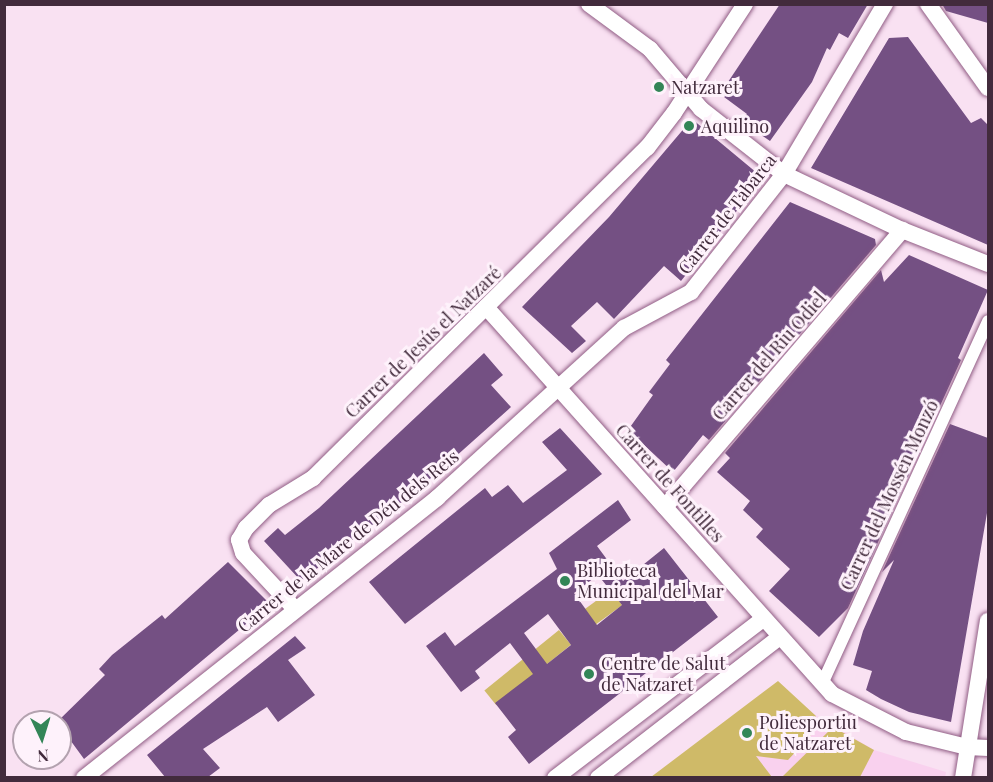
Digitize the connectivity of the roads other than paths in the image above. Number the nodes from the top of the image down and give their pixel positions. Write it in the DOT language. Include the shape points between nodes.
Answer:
graph roads {
  1 [pos="589,4"];
  2 [pos="745,4"];
  3 [pos="885,4"];
  4 [pos="928,4"];
  5 [pos="988,88"];
  6 [pos="686,95"];
  7 [pos="784,174"];
  8 [pos="902,230"];
  9 [pos="988,264"];
  10 [pos="691,292"];
  11 [pos="486,307"];
  12 [pos="988,321"];
  13 [pos="560,390"];
  14 [pos="665,507"];
  15 [pos="295,609"];
  16 [pos="763,619"];
  17 [pos="988,621"];
  18 [pos="780,637"];
  19 [pos="822,684"];
  20 [pos="967,747"];
  21 [pos="988,748"];
  22 [pos="84,777"];
  23 [pos="555,777"];
  24 [pos="598,777"];
  25 [pos="963,777"];
  1 -- 6 [label="street" via="650,49"];
  2 -- 6 [label="street, Carrer de Jesús el Natzaré"];
  3 -- 7 [label="street, Carrer de Tabarca"];
  4 -- 5 [label="street"];
  6 -- 7 [label="street"];
  6 -- 11 [label="street, Carrer de Jesús el Natzaré" via="647,148"];
  7 -- 8 [label="street"];
  7 -- 10 [label="street, Carrer de Tabarca"];
  8 -- 9 [label="street"];
  8 -- 14 [label="street, Carrer del Riu Odiel"];
  10 -- 13 [label="street, Carrer de la Mare de Déu dels Reis" via="636,319"];
  11 -- 13 [label="street, Carrer de Fontilles"];
  11 -- 15 [label="street, Carrer de Jesús el Natzaré" via="313,478 269,505 242,535 243,554"];
  12 -- 19 [label="street, Carrer del Mossén Monzó"];
  13 -- 14 [label="street, Carrer de Fontilles"];
  13 -- 15 [label="street, Carrer de la Mare de Déu dels Reis" via="429,505"];
  14 -- 16 [label="street, Carrer de Fontilles"];
  15 -- 22 [label="street, Carrer de la Mare de Déu dels Reis"];
  16 -- 18 [label="street, Carrer de Fontilles"];
  16 -- 23 [label="street"];
  17 -- 20 [label="street"];
  18 -- 19 [label="street, Carrer de Fontilles"];
  18 -- 24 [label="street"];
  19 -- 20 [label="street, Carrer de Fontilles" via="832,694 906,732"];
  20 -- 21 [label="street, Carrer de Fontilles"];
  20 -- 25 [label="street"];
}
